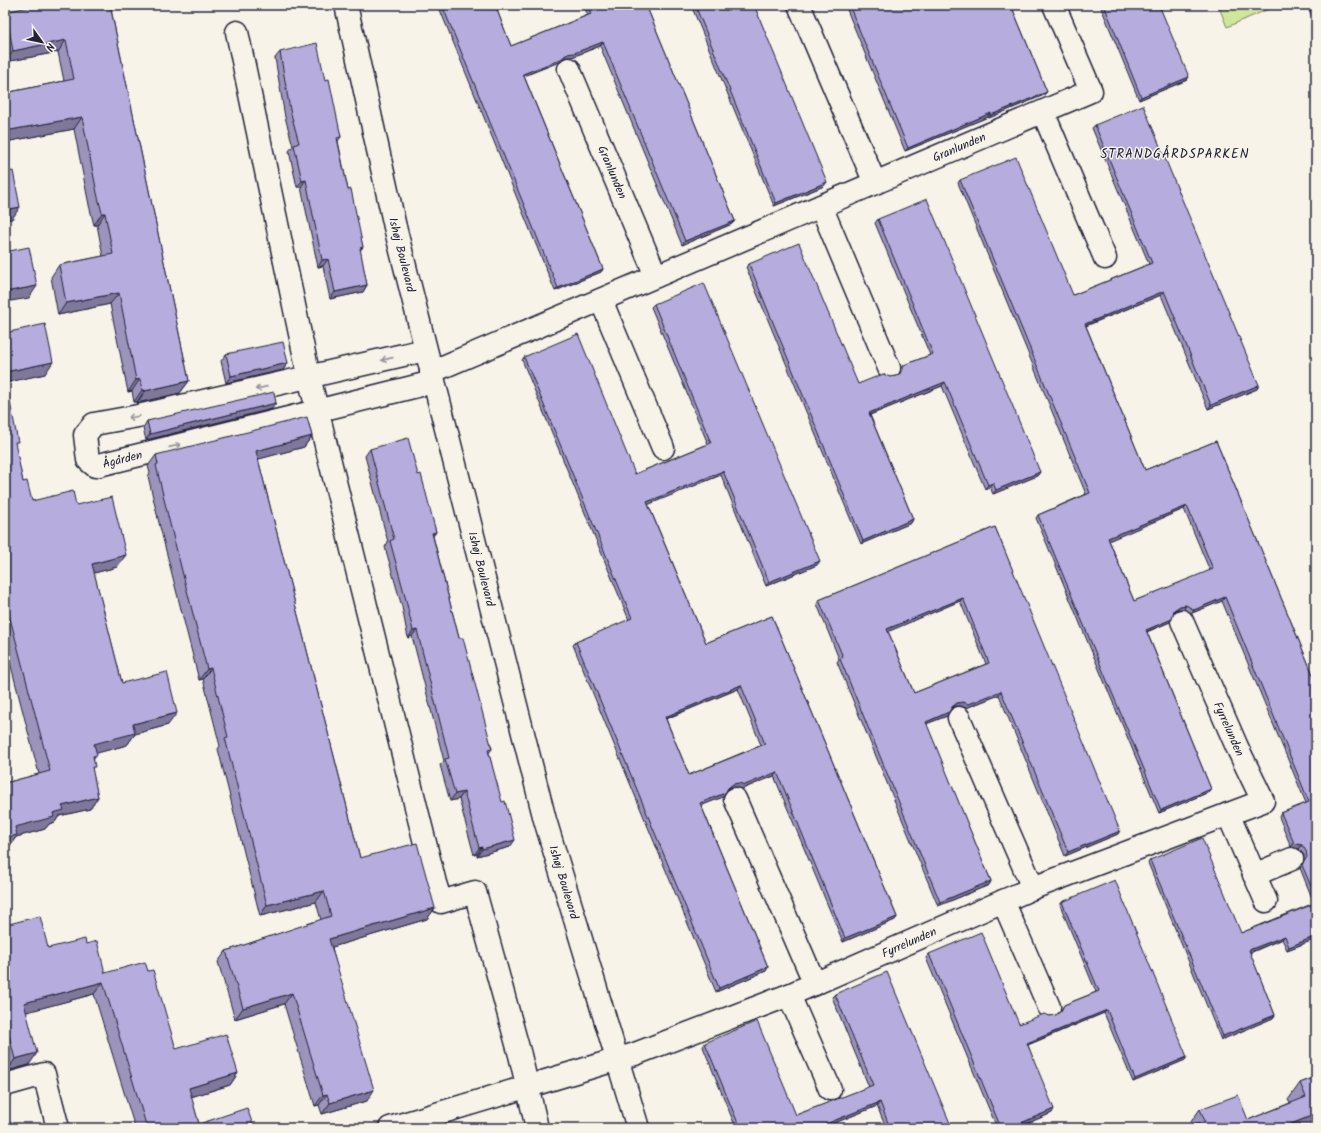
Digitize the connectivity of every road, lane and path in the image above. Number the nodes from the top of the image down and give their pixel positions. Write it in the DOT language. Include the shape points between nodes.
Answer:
graph roads {
  1 [pos="346,5"];
  2 [pos="800,5"];
  3 [pos="1054,5"];
  4 [pos="237,32"];
  5 [pos="569,69"];
  6 [pos="1043,112"];
  7 [pos="875,183"];
  8 [pos="821,206"];
  9 [pos="1105,258"];
  10 [pos="656,276"];
  11 [pos="601,300"];
  12 [pos="425,350"];
  13 [pos="889,368"];
  14 [pos="309,377"];
  15 [pos="432,377"];
  16 [pos="317,410"];
  17 [pos="663,448"];
  18 [pos="1182,621"];
  19 [pos="959,718"];
  20 [pos="735,799"];
  21 [pos="1228,814"];
  22 [pos="1292,859"];
  23 [pos="1254,875"];
  24 [pos="1033,888"];
  25 [pos="1003,901"];
  26 [pos="1266,901"];
  27 [pos="815,984"];
  28 [pos="789,995"];
  29 [pos="1049,1007"];
  30 [pos="617,1060"];
  31 [pos="5,1085"];
  32 [pos="528,1087"];
  33 [pos="830,1089"];
  34 [pos="58,1128"];
  35 [pos="390,1128"];
  36 [pos="537,1128"];
  37 [pos="638,1128"];
  1 -- 12 [label="street, Ishøj Boulevard"];
  2 -- 7 [label="street"];
  3 -- 6 [label="street, Granlunden" via="1091,91"];
  4 -- 14 [label="street"];
  5 -- 10 [label="street, Granlunden"];
  6 -- 7 [label="street, Granlunden"];
  6 -- 9 [label="street"];
  7 -- 8 [label="street, Granlunden"];
  8 -- 10 [label="street, Granlunden"];
  8 -- 13 [label="street"];
  10 -- 11 [label="street, Granlunden"];
  11 -- 15 [label="street, Granlunden"];
  11 -- 17 [label="street"];
  12 -- 14 [label="street, Ågården, one-way"];
  12 -- 15 [label="street, Ishøj Boulevard"];
  14 -- 16 [label="street"];
  14 -- 16 [label="street, Ågården, one-way" via="94,424 85,435 88,460 95,466"];
  15 -- 16 [label="street, Ågården"];
  15 -- 30 [label="street, Ishøj Boulevard" via="545,820"];
  16 -- 32 [label="street" via="441,902 475,892"];
  18 -- 21 [label="street, Fyrrelunden" via="1263,801"];
  19 -- 24 [label="street"];
  20 -- 27 [label="street"];
  21 -- 23 [label="street"];
  21 -- 24 [label="street, Fyrrelunden"];
  22 -- 23 [label="street"];
  23 -- 26 [label="street"];
  24 -- 25 [label="street, Fyrrelunden"];
  25 -- 27 [label="street, Fyrrelunden"];
  25 -- 29 [label="street"];
  27 -- 28 [label="street, Fyrrelunden"];
  28 -- 30 [label="street, Fyrrelunden"];
  28 -- 33 [label="street"];
  30 -- 32 [label="street, Fyrrelunden"];
  30 -- 37 [label="street, Ishøj Boulevard"];
  31 -- 34 [label="street" via="44,1074"];
  32 -- 35 [label="street, Fyrrelunden"];
  32 -- 36 [label="street"];
}
